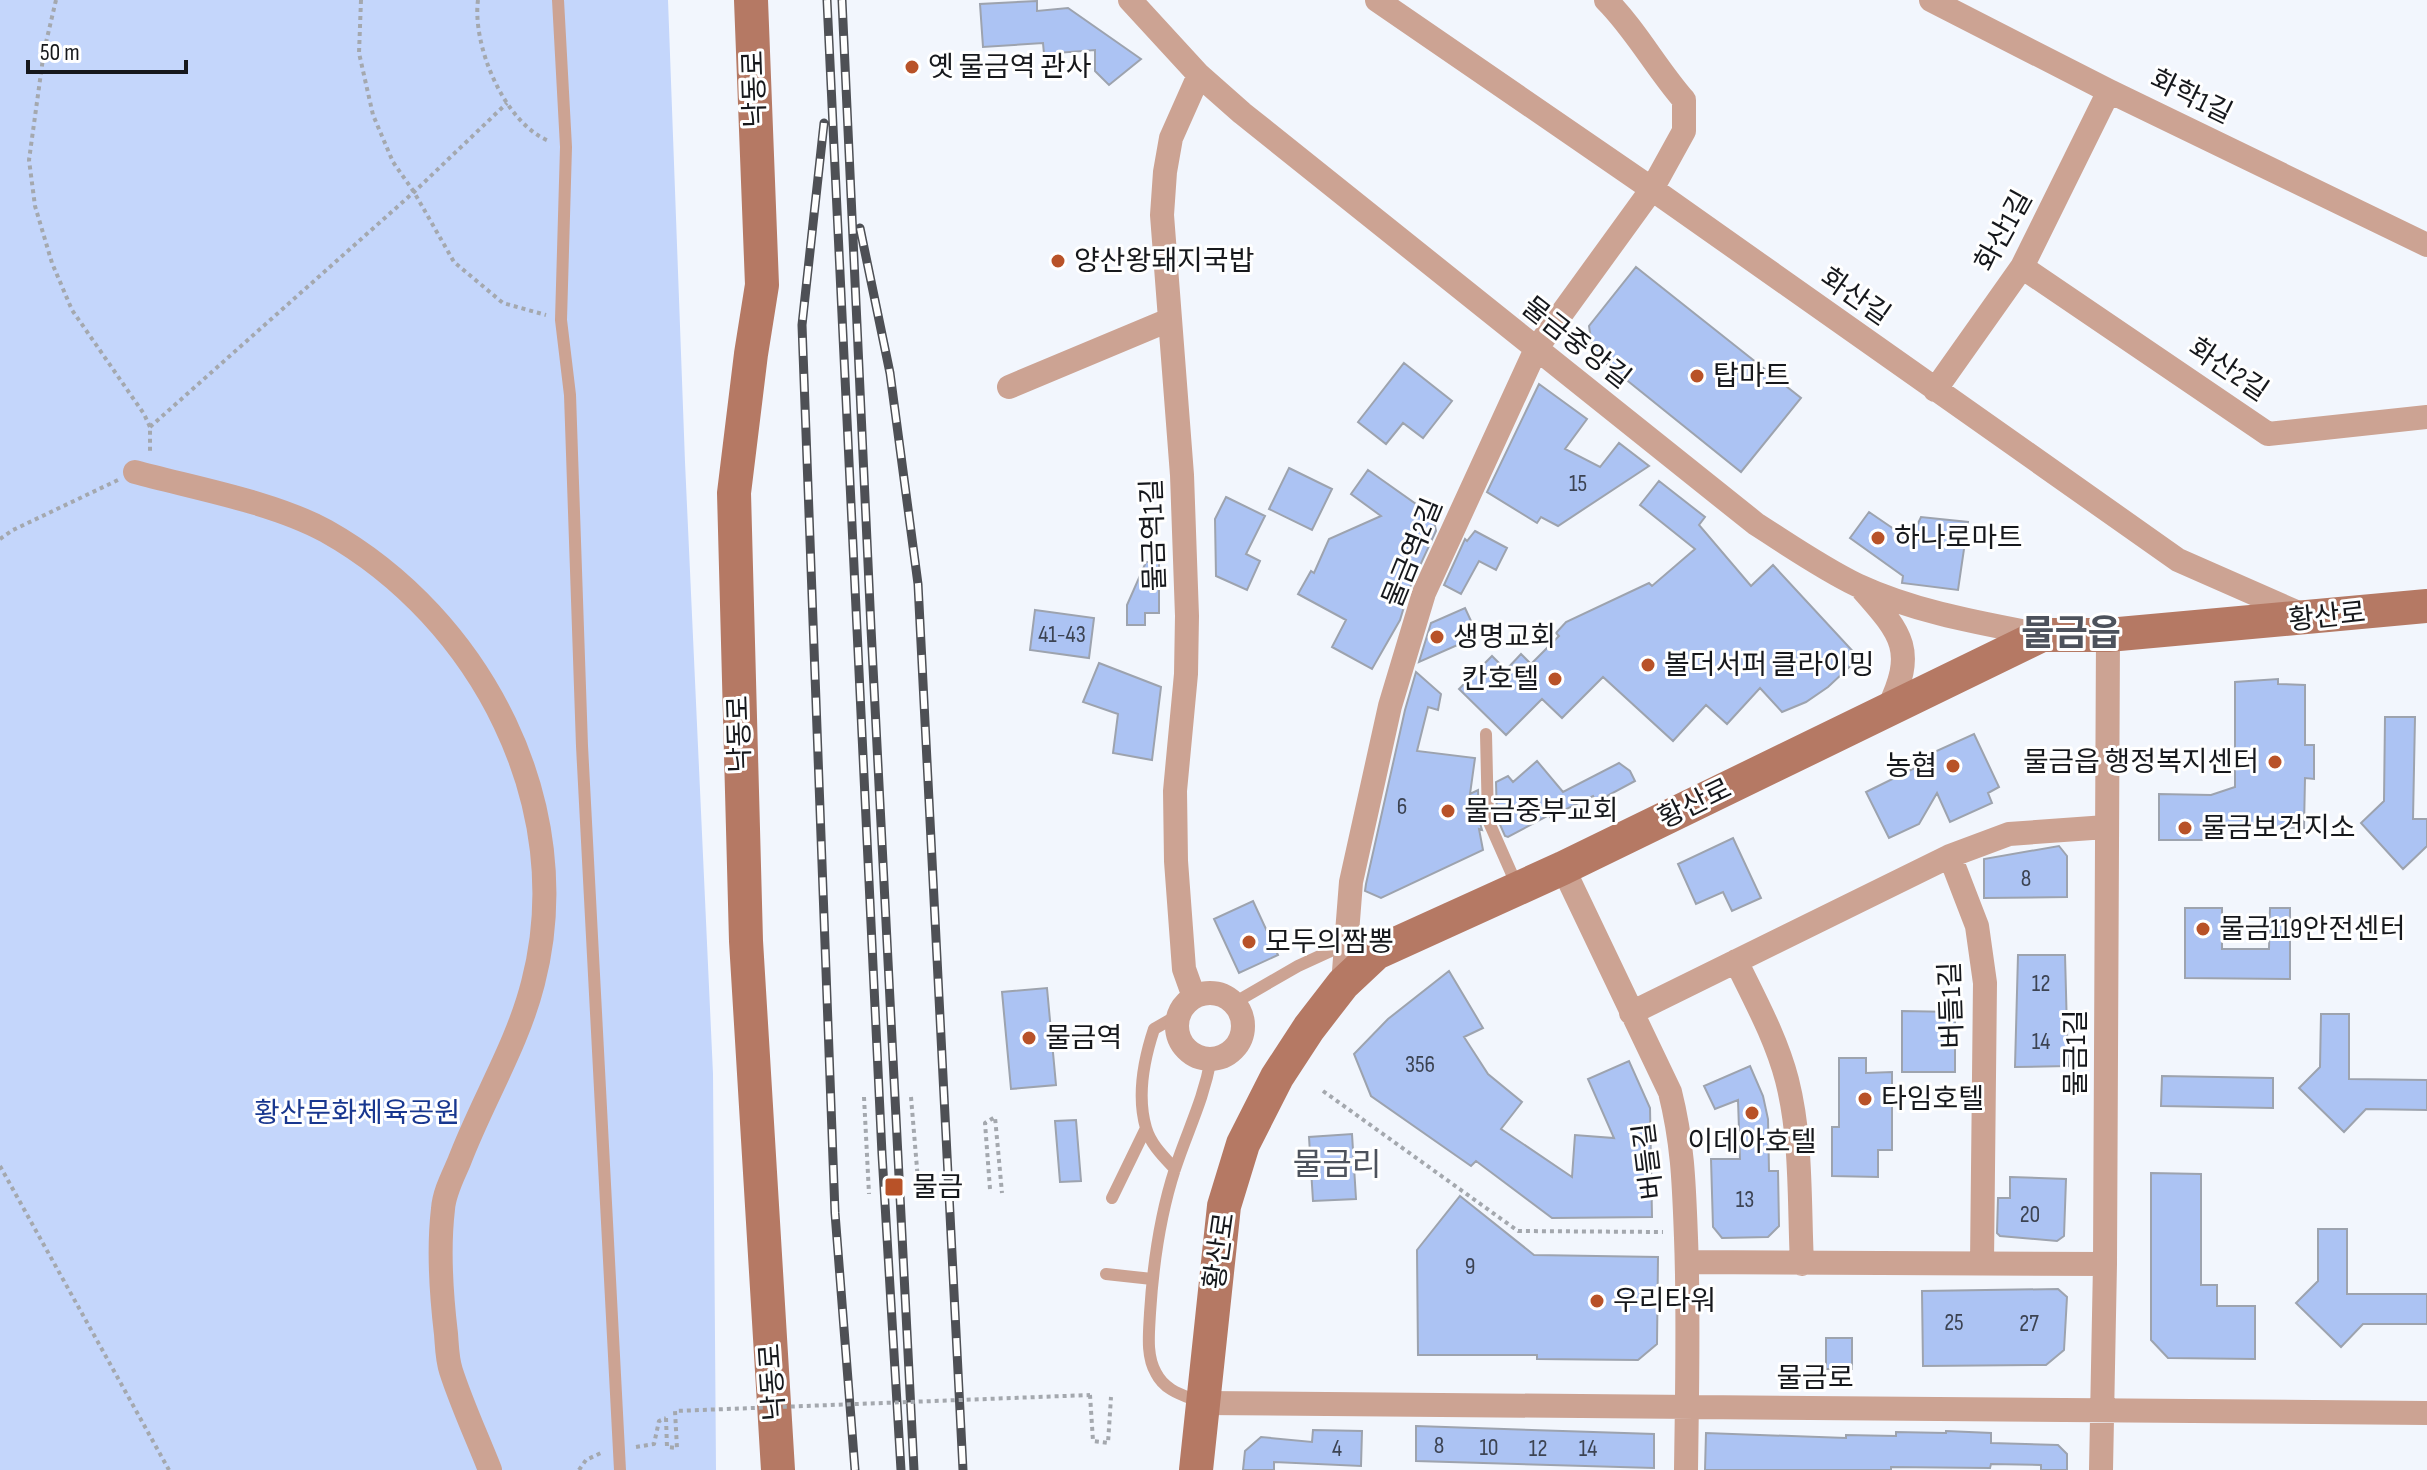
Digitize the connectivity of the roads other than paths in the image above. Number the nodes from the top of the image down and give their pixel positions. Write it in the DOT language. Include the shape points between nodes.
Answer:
graph roads {
  1 [pos="558,0"];
  2 [pos="1130,0"];
  3 [pos="1377,0"];
  4 [pos="1606,0"];
  5 [pos="1931,0"];
  6 [pos="755,1"];
  7 [pos="1199,75"];
  8 [pos="2109,91"];
  9 [pos="1652,189"];
  10 [pos="2427,245"];
  11 [pos="2022,267"];
  12 [pos="1169,320"];
  13 [pos="1536,349"];
  14 [pos="1009,387"];
  15 [pos="1935,390"];
  16 [pos="2427,417"];
  17 [pos="135,472"];
  18 [pos="1858,585"];
  19 [pos="2427,606"];
  20 [pos="2311,619"];
  21 [pos="2042,635"];
  22 [pos="2108,635"];
  23 [pos="1888,709"];
  24 [pos="1486,734"];
  25 [pos="2106,827"];
  26 [pos="1950,856"];
  27 [pos="1563,868"];
  28 [pos="1518,889"];
  29 [pos="1361,949"];
  30 [pos="1736,961"];
  31 [pos="1234,1003"];
  32 [pos="1187,1006"];
  33 [pos="1631,1013"];
  34 [pos="1211,1059"];
  35 [pos="1146,1128"];
  36 [pos="1175,1169"];
  37 [pos="1112,1198"];
  38 [pos="1687,1262"];
  39 [pos="1982,1263"];
  40 [pos="1802,1264"];
  41 [pos="2105,1264"];
  42 [pos="1106,1274"];
  43 [pos="1152,1279"];
  44 [pos="1203,1403"];
  45 [pos="1687,1407"];
  46 [pos="2101,1411"];
  47 [pos="2427,1413"];
  48 [pos="490,1470"];
  49 [pos="620,1470"];
  50 [pos="778,1470"];
  51 [pos="1196,1470"];
  52 [pos="1686,1470"];
  53 [pos="2101,1470"];
  1 -- 49 [label="lane" via="566,147 561,320 570,395 582,746"];
  2 -- 7 [label="street, 물금중앙길"];
  3 -- 9 [label="street, 화산길"];
  4 -- 9 [label="street, 물금역2길" via="1684,100 1684,131"];
  5 -- 8 [label="street, 화학1길"];
  6 -- 50 [label="main road, 낙동로" via="762,285 734,493 746,941"];
  7 -- 12 [label="street, 물금역1길" via="1171,138 1165,172 1162,215"];
  7 -- 13 [label="street, 물금중앙길"];
  8 -- 10 [label="street, 화학1길"];
  8 -- 11 [label="street, 화산1길"];
  9 -- 13 [label="street, 물금역2길"];
  9 -- 15 [label="street, 화산길"];
  11 -- 15 [label="street, 화산1길"];
  11 -- 16 [label="street, 화산2길" via="2268,434"];
  12 -- 14 [label="street"];
  12 -- 32 [label="street, 물금역1길" via="1187,616 1175,791"];
  13 -- 18 [label="street, 물금중앙길" via="1756,524"];
  13 -- 29 [label="street, 물금역2길" via="1424,593 1390,706 1354,867"];
  15 -- 20 [label="street, 화산길" via="2178,560"];
  17 -- 48 [label="street" via="268,508 324,530 377,564 457,642 508,727 523,768 536,818 544,891 534,978 515,1039 470,1132 443,1205 439,1278 450,1368"];
  18 -- 21 [label="street, 물금중앙길" via="1966,620"];
  18 -- 23 [label="street" via="1892,622 1903,646 1902,680"];
  19 -- 20 [label="main road, 황산로"];
  20 -- 22 [label="main road, 황산로"];
  21 -- 22 [label="main road, 황산로"];
  21 -- 23 [label="main road, 황산로"];
  22 -- 25 [label="street, 물금1길"];
  23 -- 27 [label="main road, 황산로"];
  24 -- 28 [label="lane" via="1488,820"];
  25 -- 26 [label="street" via="2009,834"];
  25 -- 41 [label="street, 물금1길"];
  26 -- 30 [label="street"];
  26 -- 39 [label="street, 버들1길" via="1977,926 1985,983"];
  27 -- 28 [label="main road, 황산로"];
  27 -- 33 [label="street, 버들길"];
  28 -- 29 [label="main road, 황산로"];
  29 -- 31 [label="lane" via="1298,966"];
  29 -- 44 [label="main road, 황산로" via="1343,984 1277,1077 1243,1144 1224,1206"];
  30 -- 33 [label="street"];
  30 -- 40 [label="street" via="1772,1036 1786,1080 1796,1128"];
  31 -- 32 [label="street" via="1215,994"];
  31 -- 34 [label="street" via="1243,1023 1239,1044 1222,1058"];
  32 -- 34 [label="street" via="1178,1035 1200,1058"];
  32 -- 35 [label="lane" via="1154,1029 1143,1090"];
  33 -- 38 [label="street, 버들길" via="1670,1092 1680,1132"];
  34 -- 36 [label="lane" via="1203,1099"];
  35 -- 36 [label="lane"];
  35 -- 37 [label="lane"];
  36 -- 43 [label="lane"];
  38 -- 40 [label="street"];
  38 -- 45 [label="street, 버들길"];
  39 -- 40 [label="street"];
  39 -- 41 [label="street"];
  41 -- 46 [label="street, 물금1길"];
  42 -- 43 [label="lane"];
  43 -- 44 [label="lane" via="1150,1360 1156,1375 1169,1390"];
  44 -- 45 [label="street, 물금로"];
  44 -- 51 [label="main road, 황산로"];
  45 -- 46 [label="street, 물금로"];
  45 -- 52 [label="street, 버들길"];
  46 -- 47 [label="street, 물금로"];
  46 -- 53 [label="street, 물금1길"];
}
